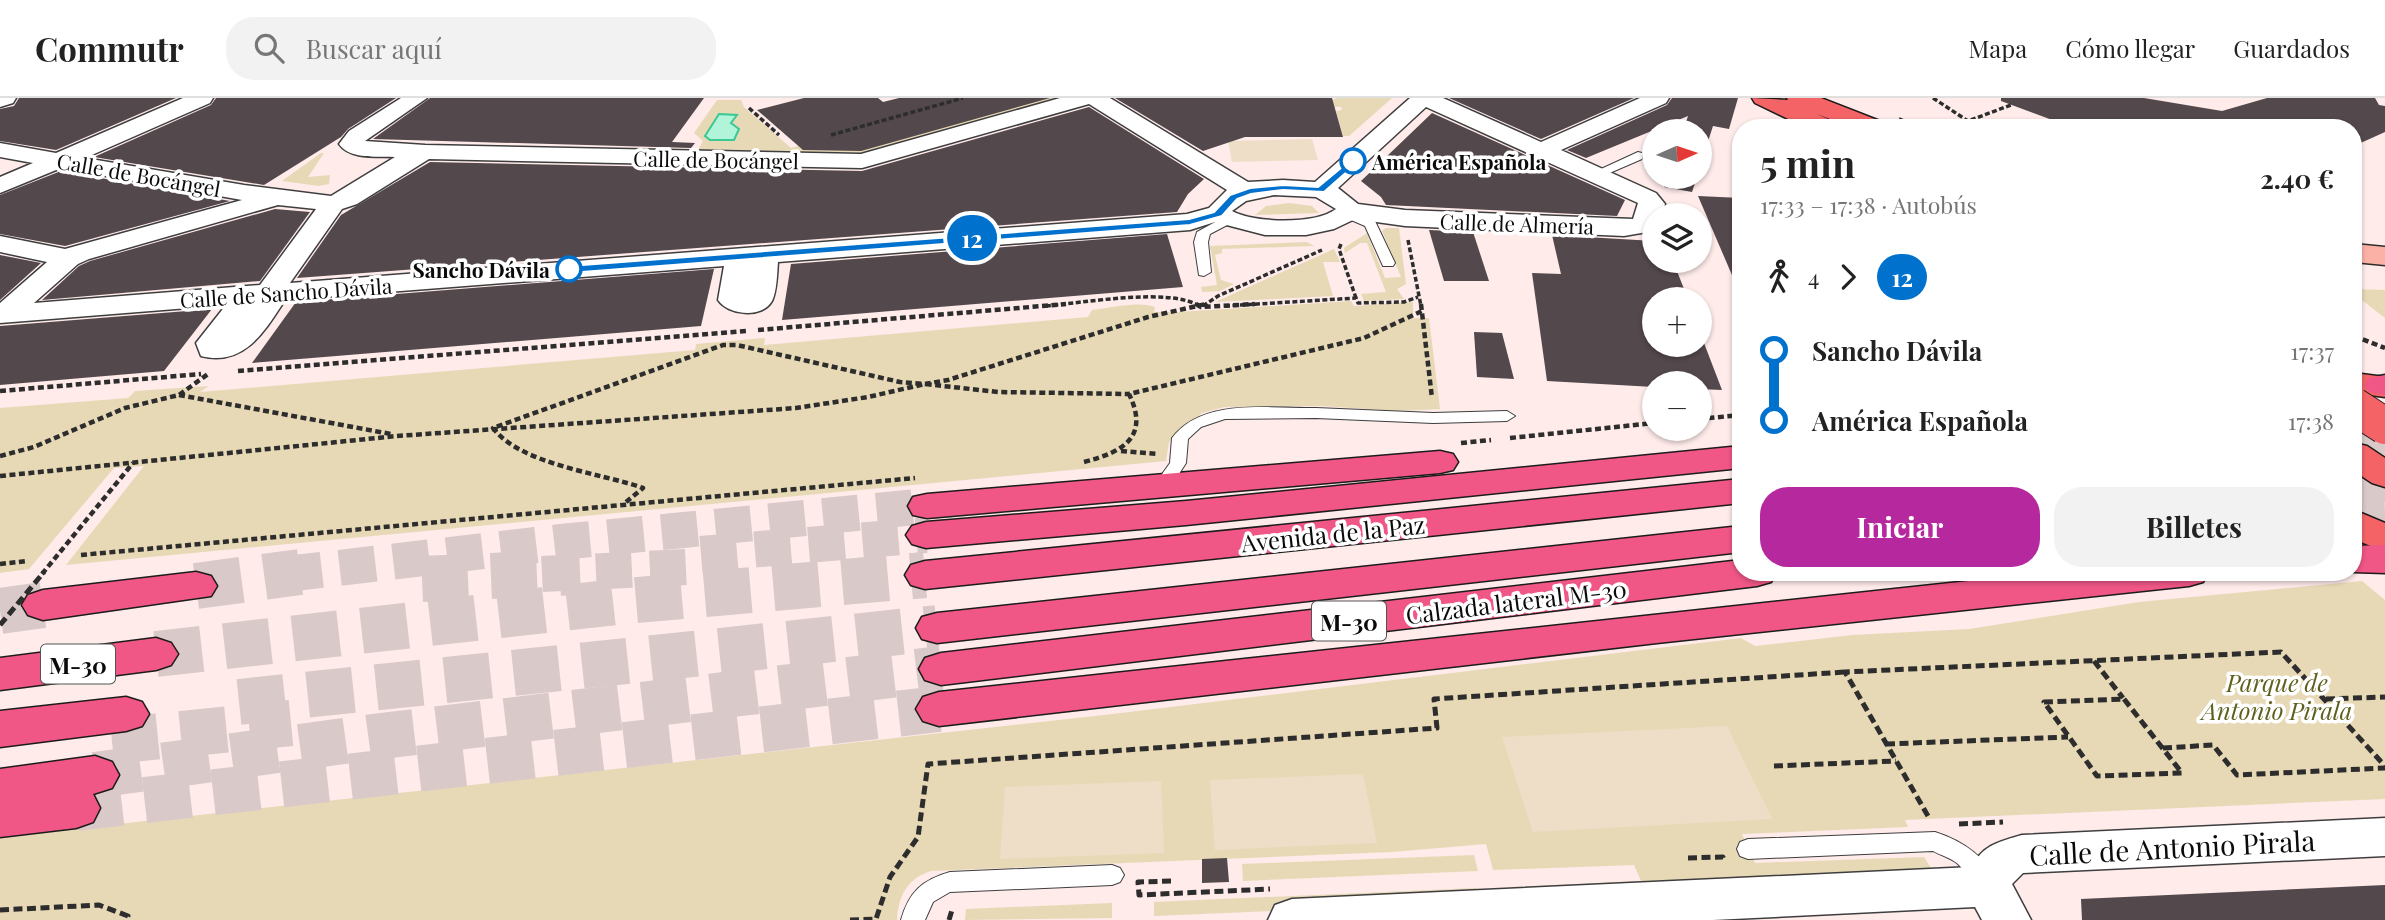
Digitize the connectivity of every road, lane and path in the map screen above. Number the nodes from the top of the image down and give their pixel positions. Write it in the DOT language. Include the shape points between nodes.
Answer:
graph roads {
  1 [pos="5,98"];
  2 [pos="202,98"];
  3 [pos="416,98"];
  4 [pos="962,98"];
  5 [pos="1084,98"];
  6 [pos="1095,98"];
  7 [pos="1424,98"];
  8 [pos="1658,98"];
  9 [pos="1764,98"];
  10 [pos="1799,98"];
  11 [pos="1933,98"];
  12 [pos="0,100"];
  13 [pos="2011,105"];
  14 [pos="749,108"];
  15 [pos="1808,119"];
  16 [pos="1853,119"];
  17 [pos="1965,119"];
  18 [pos="1973,119"];
  19 [pos="831,135"];
  20 [pos="783,139"];
  21 [pos="0,150"];
  22 [pos="1542,150"];
  23 [pos="425,152"];
  24 [pos="1638,156"];
  25 [pos="59,160"];
  26 [pos="1594,175"];
  27 [pos="0,186"];
  28 [pos="1321,190"];
  29 [pos="1250,191"];
  30 [pos="278,198"];
  31 [pos="333,204"];
  32 [pos="1350,213"];
  33 [pos="1222,217"];
  34 [pos="1406,228"];
  35 [pos="1343,240"];
  36 [pos="0,244"];
  37 [pos="1333,245"];
  38 [pos="2362,254"];
  39 [pos="2385,256"];
  40 [pos="68,258"];
  41 [pos="1388,263"];
  42 [pos="2362,269"];
  43 [pos="2385,270"];
  44 [pos="1204,272"];
  45 [pos="261,294"];
  46 [pos="1418,297"];
  47 [pos="1356,299"];
  48 [pos="1201,307"];
  49 [pos="1422,311"];
  50 [pos="3,314"];
  51 [pos="726,333"];
  52 [pos="2362,339"];
  53 [pos="723,345"];
  54 [pos="2385,348"];
  55 [pos="225,365"];
  56 [pos="208,374"];
  57 [pos="925,384"];
  58 [pos="2372,389"];
  59 [pos="0,391"];
  60 [pos="1129,394"];
  61 [pos="179,395"];
  62 [pos="1432,397"];
  63 [pos="1507,416"];
  64 [pos="1732,416"];
  65 [pos="1712,418"];
  66 [pos="2385,426"];
  67 [pos="493,428"];
  68 [pos="1732,433"];
  69 [pos="397,436"];
  70 [pos="1120,451"];
  71 [pos="0,456"];
  72 [pos="1732,458"];
  73 [pos="2362,459"];
  74 [pos="133,463"];
  75 [pos="1083,463"];
  76 [pos="1167,469"];
  77 [pos="2385,475"];
  78 [pos="0,476"];
  79 [pos="1732,492"];
  80 [pos="625,503"];
  81 [pos="926,529"];
  82 [pos="1732,540"];
  83 [pos="81,555"];
  84 [pos="27,561"];
  85 [pos="0,564"];
  86 [pos="1732,575"];
  87 [pos="2104,581"];
  88 [pos="196,586"];
  89 [pos="43,605"];
  90 [pos="0,625"];
  91 [pos="937,628"];
  92 [pos="156,654"];
  93 [pos="2094,660"];
  94 [pos="1845,672"];
  95 [pos="0,674"];
  96 [pos="2385,697"];
  97 [pos="2124,699"];
  98 [pos="2325,699"];
  99 [pos="0,729"];
  100 [pos="2069,737"];
  101 [pos="1886,744"];
  102 [pos="2162,748"];
  103 [pos="0,756"];
  104 [pos="102,760"];
  105 [pos="1896,761"];
  106 [pos="1774,766"];
  107 [pos="2385,767"];
  108 [pos="0,788"];
  109 [pos="0,817"];
  110 [pos="2015,822"];
  111 [pos="1933,825"];
  112 [pos="1947,825"];
  113 [pos="2371,837"];
  114 [pos="1748,849"];
  115 [pos="1723,857"];
  116 [pos="1688,858"];
  117 [pos="1112,875"];
  118 [pos="1171,881"];
  119 [pos="1138,883"];
  120 [pos="1997,903"];
  121 [pos="0,910"];
  122 [pos="126,920"];
  123 [pos="850,920"];
  124 [pos="913,920"];
  125 [pos="1292,920"];
  1 -- 12 [label="street"];
  2 -- 25 [label="street"];
  3 -- 23 [label="street, Calle de Bocángel" via="351,144"];
  4 -- 19 [label="path"];
  5 -- 23 [label="street, Calle de Bocángel" via="862,161"];
  6 -- 29 [label="street"];
  7 -- 22 [label="street"];
  7 -- 28 [label="street"];
  8 -- 22 [label="street"];
  9 -- 15 [label="main road"];
  10 -- 16 [label="main road"];
  11 -- 17 [label="path"];
  13 -- 18 [label="path"];
  14 -- 20 [label="path"];
  21 -- 25 [label="street, Calle de Bocángel"];
  22 -- 26 [label="street"];
  23 -- 31 [label="street"];
  24 -- 26 [label="lane"];
  25 -- 27 [label="street"];
  25 -- 30 [label="street, Calle de Bocángel"];
  26 -- 32 [label="street, Calle de Almería" via="1652,204 1644,225"];
  28 -- 29 [label="street" via="1283,187"];
  28 -- 32 [label="street" via="1338,197"];
  29 -- 33 [label="street" via="1221,207"];
  30 -- 31 [label="street, Calle de Bocángel"];
  30 -- 40 [label="street"];
  31 -- 45 [label="street"];
  32 -- 33 [label="street" via="1336,221 1290,227 1254,227"];
  32 -- 41 [label="lane" via="1370,224"];
  33 -- 44 [label="lane" via="1204,232"];
  33 -- 45 [label="street, Calle de Sancho Dávila"];
  34 -- 46 [label="path"];
  35 -- 47 [label="path" via="1339,249"];
  36 -- 40 [label="street"];
  37 -- 48 [label="path"];
  38 -- 39 [label="street"];
  40 -- 50 [label="street"];
  42 -- 43 [label="street"];
  45 -- 50 [label="street, Calle de Sancho Dávila"];
  45 -- 55 [label="street" via="271,300"];
  46 -- 47 [label="path" via="1404,302 1358,303"];
  46 -- 49 [label="path"];
  47 -- 48 [label="path"];
  48 -- 51 [label="path" via="1189,299 1159,296"];
  48 -- 57 [label="path" via="1167,312"];
  49 -- 60 [label="path" via="1385,330 1328,348"];
  49 -- 62 [label="path"];
  51 -- 53 [label="path"];
  51 -- 55 [label="path"];
  52 -- 54 [label="path"];
  53 -- 57 [label="path"];
  53 -- 67 [label="path"];
  55 -- 56 [label="path"];
  55 -- 56 [label="path"];
  56 -- 59 [label="path"];
  56 -- 61 [label="path"];
  57 -- 60 [label="path" via="998,392"];
  57 -- 67 [label="path" via="796,408"];
  58 -- 66 [label="main road, bridge"];
  60 -- 70 [label="path" via="1138,421"];
  61 -- 69 [label="path"];
  61 -- 71 [label="path" via="125,408 34,447"];
  63 -- 76 [label="lane" via="1223,414 1195,424 1180,438 1176,472"];
  64 -- 65 [label="path"];
  67 -- 69 [label="path"];
  67 -- 80 [label="path" via="503,440 525,451 643,488"];
  68 -- 76 [label="highway" via="1587,450"];
  69 -- 74 [label="path"];
  70 -- 75 [label="path"];
  70 -- 76 [label="path"];
  72 -- 81 [label="highway" via="1186,513"];
  73 -- 77 [label="main road"];
  74 -- 78 [label="path"];
  74 -- 90 [label="path, bridge"];
  76 -- 81 [label="highway"];
  79 -- 81 [label="highway, Avenida de la Paz" via="1210,545"];
  80 -- 81 [label="path"];
  80 -- 83 [label="path"];
  82 -- 91 [label="highway, Avenida de la Paz / M-30"];
  84 -- 85 [label="path"];
  86 -- 87 [label="highway, Calzada lateral M-30 / M-30" via="940,689 1657,628"];
  88 -- 89 [label="highway"];
  92 -- 95 [label="highway, M-30"];
  93 -- 94 [label="path"];
  93 -- 97 [label="path"];
  93 -- 98 [label="path" via="2281,652"];
  94 -- 101 [label="path"];
  94 -- 123 [label="path" via="1434,699 1437,728 928,764 918,837 890,877 876,919"];
  96 -- 98 [label="path"];
  97 -- 100 [label="path" via="2044,702"];
  97 -- 102 [label="path"];
  98 -- 107 [label="path"];
  99 -- 104 [label="highway, M-30"];
  100 -- 101 [label="path"];
  100 -- 102 [label="path" via="2097,776 2182,773"];
  101 -- 105 [label="path"];
  102 -- 107 [label="path" via="2213,745 2237,775"];
  103 -- 104 [label="highway"];
  104 -- 108 [label="highway"];
  104 -- 109 [label="highway"];
  105 -- 106 [label="path"];
  105 -- 111 [label="path"];
  110 -- 112 [label="path"];
  113 -- 120 [label="street, Calle de Antonio Pirala" via="2022,854 2001,860 1991,869"];
  114 -- 120 [label="lane" via="1935,841 1965,856"];
  115 -- 116 [label="path"];
  117 -- 124 [label="lane" via="950,882 931,887 917,903"];
  118 -- 119 [label="path"];
  120 -- 125 [label="street"];
  121 -- 122 [label="path" via="99,905 128,916"];
}
